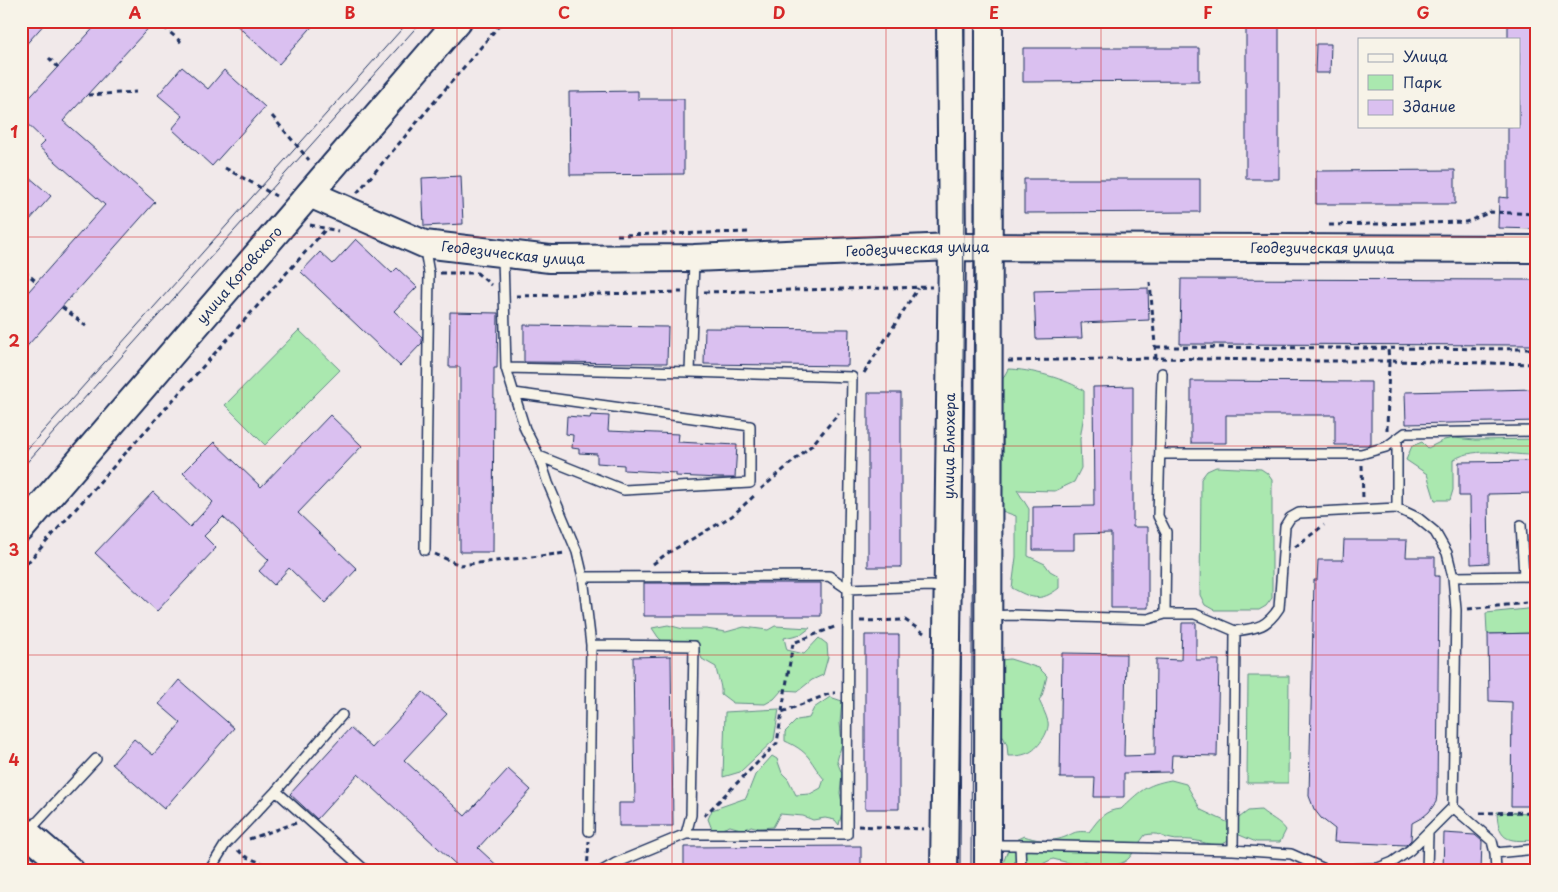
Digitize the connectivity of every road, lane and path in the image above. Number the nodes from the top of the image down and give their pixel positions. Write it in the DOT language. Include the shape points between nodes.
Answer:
graph roads {
  1 [pos="156,21"];
  2 [pos="458,21"];
  3 [pos="503,21"];
  4 [pos="950,21"];
  5 [pos="989,21"];
  6 [pos="181,42"];
  7 [pos="49,58"];
  8 [pos="58,67"];
  9 [pos="136,92"];
  10 [pos="88,95"];
  11 [pos="272,116"];
  12 [pos="309,160"];
  13 [pos="225,168"];
  14 [pos="310,194"];
  15 [pos="276,196"];
  16 [pos="351,199"];
  17 [pos="307,224"];
  18 [pos="326,229"];
  19 [pos="346,233"];
  20 [pos="424,244"];
  21 [pos="952,247"];
  22 [pos="988,247"];
  23 [pos="1537,249"];
  24 [pos="503,255"];
  25 [pos="694,258"];
  26 [pos="24,271"];
  27 [pos="429,273"];
  28 [pos="37,282"];
  29 [pos="1150,282"];
  30 [pos="933,287"];
  31 [pos="919,288"];
  32 [pos="693,292"];
  33 [pos="504,296"];
  34 [pos="62,307"];
  35 [pos="86,326"];
  36 [pos="1156,347"];
  37 [pos="1388,349"];
  38 [pos="1537,349"];
  39 [pos="1156,358"];
  40 [pos="1007,361"];
  41 [pos="1389,361"];
  42 [pos="1537,364"];
  43 [pos="506,368"];
  44 [pos="690,372"];
  45 [pos="1162,373"];
  46 [pos="861,377"];
  47 [pos="514,392"];
  48 [pos="1537,430"];
  49 [pos="1396,438"];
  50 [pos="1386,447"];
  51 [pos="1161,454"];
  52 [pos="539,456"];
  53 [pos="1363,471"];
  54 [pos="1397,508"];
  55 [pos="1363,510"];
  56 [pos="1342,511"];
  57 [pos="1522,525"];
  58 [pos="21,529"];
  59 [pos="426,550"];
  60 [pos="577,552"];
  61 [pos="1284,555"];
  62 [pos="21,570"];
  63 [pos="1524,576"];
  64 [pos="1537,576"];
  65 [pos="583,577"];
  66 [pos="1453,577"];
  67 [pos="948,588"];
  68 [pos="848,589"];
  69 [pos="1537,602"];
  70 [pos="1456,610"];
  71 [pos="1165,614"];
  72 [pos="989,616"];
  73 [pos="1235,631"];
  74 [pos="590,645"];
  75 [pos="847,693"];
  76 [pos="342,715"];
  77 [pos="96,759"];
  78 [pos="276,791"];
  79 [pos="1453,807"];
  80 [pos="1537,812"];
  81 [pos="1462,814"];
  82 [pos="308,819"];
  83 [pos="847,825"];
  84 [pos="927,829"];
  85 [pos="24,831"];
  86 [pos="589,831"];
  87 [pos="1428,833"];
  88 [pos="686,834"];
  89 [pos="229,841"];
  90 [pos="1020,844"];
  91 [pos="988,845"];
  92 [pos="1233,850"];
  93 [pos="1537,850"];
  94 [pos="1495,852"];
  95 [pos="71,871"];
  96 [pos="209,871"];
  97 [pos="281,871"];
  98 [pos="366,871"];
  99 [pos="588,871"];
  100 [pos="602,871"];
  101 [pos="944,871"];
  102 [pos="988,871"];
  103 [pos="1021,871"];
  104 [pos="1427,871"];
  105 [pos="1496,871"];
  1 -- 6 [label="path"];
  2 -- 14 [label="street, улица Котовского"];
  3 -- 16 [label="path"];
  4 -- 21 [label="street, улица Блюхера"];
  5 -- 22 [label="street"];
  7 -- 8 [label="path"];
  9 -- 10 [label="path"];
  11 -- 12 [label="path"];
  13 -- 15 [label="path"];
  14 -- 20 [label="street, Геодезическая улица"];
  14 -- 58 [label="street, улица Котовского"];
  17 -- 18 [label="path"];
  18 -- 19 [label="path"];
  18 -- 62 [label="path"];
  20 -- 24 [label="street, Геодезическая улица"];
  20 -- 27 [label="lane"];
  21 -- 22 [label="street, Геодезическая улица"];
  21 -- 25 [label="street, Геодезическая улица"];
  21 -- 67 [label="street, улица Блюхера"];
  22 -- 23 [label="street, Геодезическая улица"];
  22 -- 72 [label="street"];
  24 -- 25 [label="street, Геодезическая улица" via="550,259"];
  24 -- 33 [label="lane"];
  25 -- 32 [label="lane"];
  26 -- 28 [label="path"];
  27 -- 33 [label="path" via="477,273"];
  27 -- 59 [label="lane"];
  29 -- 36 [label="path"];
  30 -- 31 [label="path"];
  31 -- 32 [label="path"];
  31 -- 46 [label="path"];
  32 -- 33 [label="path"];
  32 -- 44 [label="lane"];
  33 -- 43 [label="lane"];
  34 -- 35 [label="path"];
  36 -- 37 [label="path"];
  36 -- 39 [label="path"];
  37 -- 38 [label="path"];
  37 -- 41 [label="path"];
  39 -- 40 [label="path"];
  39 -- 41 [label="path"];
  41 -- 42 [label="path"];
  41 -- 50 [label="path"];
  43 -- 44 [label="lane"];
  43 -- 47 [label="lane"];
  44 -- 68 [label="lane" via="852,377"];
  45 -- 51 [label="lane"];
  47 -- 52 [label="lane" via="525,429"];
  47 -- 52 [label="lane" via="750,426 750,483 624,490"];
  48 -- 49 [label="lane" via="1405,433"];
  49 -- 50 [label="lane"];
  49 -- 54 [label="lane"];
  50 -- 51 [label="lane" via="1361,454"];
  51 -- 71 [label="lane" via="1158,516 1166,532"];
  52 -- 60 [label="lane"];
  53 -- 55 [label="path"];
  54 -- 55 [label="lane"];
  54 -- 66 [label="lane" via="1418,518 1435,532 1447,552"];
  55 -- 56 [label="lane"];
  56 -- 61 [label="path"];
  56 -- 61 [label="lane" via="1299,513 1290,518 1285,526"];
  57 -- 63 [label="lane"];
  59 -- 60 [label="path" via="460,565"];
  60 -- 65 [label="lane"];
  61 -- 73 [label="lane" via="1280,608 1260,627"];
  63 -- 64 [label="lane"];
  63 -- 66 [label="lane"];
  65 -- 68 [label="lane" via="829,576"];
  65 -- 74 [label="lane"];
  66 -- 70 [label="lane"];
  67 -- 68 [label="lane"];
  67 -- 101 [label="street, улица Блюхера"];
  68 -- 75 [label="lane"];
  69 -- 70 [label="path"];
  70 -- 79 [label="lane"];
  71 -- 72 [label="lane" via="1148,619"];
  71 -- 73 [label="lane" via="1195,614"];
  72 -- 91 [label="street"];
  73 -- 92 [label="lane"];
  74 -- 86 [label="lane"];
  74 -- 88 [label="lane" via="694,646 691,815"];
  75 -- 83 [label="lane"];
  75 -- 88 [label="path" via="831,693 782,712 777,743"];
  76 -- 78 [label="lane"];
  77 -- 85 [label="lane"];
  78 -- 82 [label="lane"];
  78 -- 89 [label="lane"];
  79 -- 81 [label="lane"];
  79 -- 87 [label="lane"];
  80 -- 81 [label="path"];
  81 -- 94 [label="lane" via="1492,841"];
  82 -- 89 [label="path" via="240,842"];
  82 -- 98 [label="lane"];
  83 -- 84 [label="path"];
  83 -- 88 [label="lane" via="847,834"];
  85 -- 95 [label="street"];
  86 -- 99 [label="path"];
  87 -- 92 [label="lane" via="1393,862 1378,868 1327,870 1291,854"];
  87 -- 104 [label="lane"];
  88 -- 100 [label="lane"];
  89 -- 96 [label="lane"];
  89 -- 97 [label="path" via="244,856"];
  90 -- 91 [label="lane"];
  90 -- 92 [label="lane"];
  90 -- 103 [label="lane"];
  91 -- 102 [label="street"];
  93 -- 94 [label="lane"];
  94 -- 105 [label="lane"];
}
